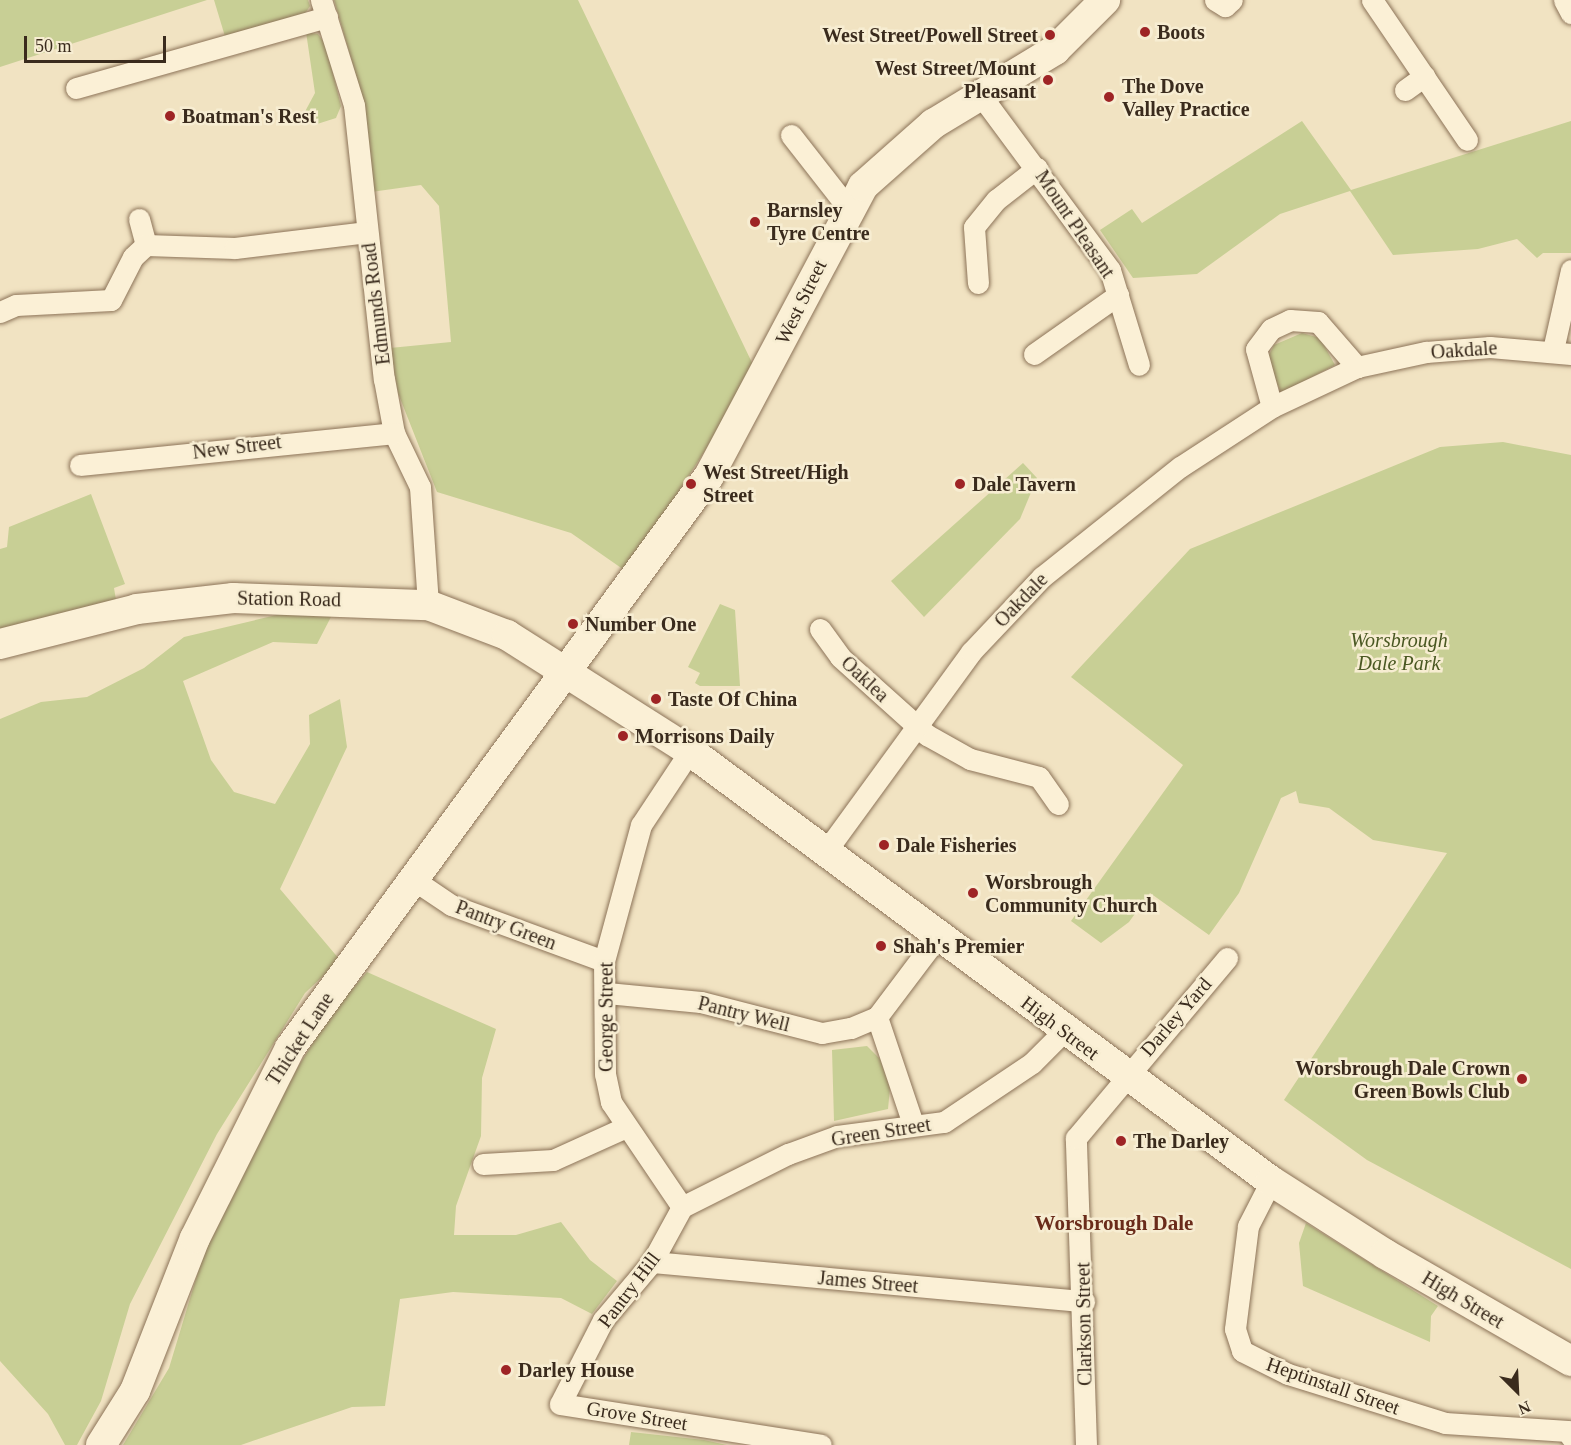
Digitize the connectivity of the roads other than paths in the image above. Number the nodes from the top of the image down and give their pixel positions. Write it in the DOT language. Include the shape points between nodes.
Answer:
graph roads {
  1 [pos="1105,0"];
  2 [pos="1215,0"];
  3 [pos="1232,0"];
  4 [pos="1372,0"];
  5 [pos="1564,0"];
  6 [pos="324,8"];
  7 [pos="1571,13"];
  8 [pos="1424,76"];
  9 [pos="76,88"];
  10 [pos="1405,90"];
  11 [pos="982,97"];
  12 [pos="791,135"];
  13 [pos="1467,140"];
  14 [pos="1037,168"];
  15 [pos="848,208"];
  16 [pos="139,219"];
  17 [pos="367,232"];
  18 [pos="147,245"];
  19 [pos="1571,270"];
  20 [pos="978,283"];
  21 [pos="1118,295"];
  22 [pos="0,312"];
  23 [pos="1562,352"];
  24 [pos="1035,354"];
  25 [pos="1139,365"];
  26 [pos="1357,367"];
  27 [pos="1272,407"];
  28 [pos="394,433"];
  29 [pos="80,465"];
  30 [pos="428,606"];
  31 [pos="820,629"];
  32 [pos="0,644"];
  33 [pos="566,672"];
  34 [pos="915,724"];
  35 [pos="690,751"];
  36 [pos="1058,804"];
  37 [pos="826,850"];
  38 [pos="414,880"];
  39 [pos="938,936"];
  40 [pos="1227,957"];
  41 [pos="604,962"];
  42 [pos="607,993"];
  43 [pos="878,1017"];
  44 [pos="1064,1031"];
  45 [pos="1125,1076"];
  46 [pos="913,1124"];
  47 [pos="624,1128"];
  48 [pos="483,1164"];
  49 [pos="1272,1181"];
  50 [pos="682,1207"];
  51 [pos="652,1262"];
  52 [pos="1084,1301"];
  53 [pos="1571,1360"];
  54 [pos="560,1404"];
  55 [pos="1570,1434"];
  56 [pos="100,1445"];
  57 [pos="821,1445"];
  58 [pos="1086,1445"];
  1 -- 11 [label="street, West Street" via="1055,50"];
  2 -- 3 [label="street" via="1225,6"];
  4 -- 8 [label="street"];
  5 -- 7 [label="street"];
  6 -- 9 [label="street"];
  6 -- 17 [label="street, Edmunds Road" via="354,105"];
  8 -- 10 [label="street"];
  8 -- 13 [label="street"];
  11 -- 14 [label="street, Mount Pleasant"];
  11 -- 15 [label="street, West Street" via="894,153"];
  12 -- 15 [label="street"];
  14 -- 20 [label="street" via="996,200 974,226"];
  14 -- 21 [label="street, Mount Pleasant" via="1110,270"];
  15 -- 33 [label="street, West Street" via="709,476"];
  16 -- 18 [label="street"];
  17 -- 18 [label="street" via="235,248"];
  17 -- 28 [label="street, Edmunds Road"];
  18 -- 22 [label="street" via="133,257 111,300 16,305"];
  19 -- 23 [label="street"];
  21 -- 24 [label="street"];
  21 -- 25 [label="street, Mount Pleasant"];
  23 -- 26 [label="street, Oakdale" via="1447,350"];
  26 -- 27 [label="street, Oakdale"];
  26 -- 27 [label="street" via="1318,322 1290,320 1272,329 1256,349"];
  27 -- 34 [label="street, Oakdale" via="1146,490 1042,577 970,652"];
  28 -- 29 [label="street, New Street"];
  28 -- 30 [label="street, Edmunds Road" via="420,487 428,545"];
  30 -- 32 [label="street, Station Road" via="233,598 137,609"];
  30 -- 33 [label="street, Station Road" via="507,635"];
  31 -- 34 [label="street, Oaklea" via="840,657"];
  33 -- 35 [label="street, High Street"];
  33 -- 38 [label="street, Thicket Lane"];
  34 -- 36 [label="street, Oaklea" via="970,759 1039,777"];
  34 -- 37 [label="street, Oakdale"];
  35 -- 37 [label="street, High Street"];
  35 -- 41 [label="street, George Street" via="641,825"];
  37 -- 39 [label="street, High Street"];
  38 -- 41 [label="street, Pantry Green" via="451,905"];
  38 -- 56 [label="street, Thicket Lane" via="270,1082 195,1238 135,1391"];
  39 -- 43 [label="street"];
  39 -- 44 [label="street, High Street"];
  40 -- 45 [label="street, Darley Yard"];
  41 -- 42 [label="street, George Street"];
  42 -- 43 [label="street, Pantry Well" via="701,1002 822,1033"];
  42 -- 47 [label="street, George Street" via="605,1074"];
  43 -- 46 [label="street"];
  44 -- 45 [label="street, High Street"];
  44 -- 46 [label="street, Green Street" via="1032,1064 944,1122"];
  45 -- 49 [label="street, High Street"];
  45 -- 52 [label="street, Clarkson Street" via="1076,1138"];
  46 -- 50 [label="street, Green Street" via="837,1137 788,1154"];
  47 -- 48 [label="street" via="553,1160"];
  47 -- 50 [label="street, George Street"];
  49 -- 53 [label="street, High Street" via="1385,1254"];
  49 -- 55 [label="street, Heptinstall Street" via="1248,1226 1235,1329 1242,1351 1288,1374 1444,1423"];
  50 -- 51 [label="street, Pantry Hill"];
  51 -- 52 [label="street, James Street"];
  51 -- 54 [label="street, Pantry Hill" via="603,1320"];
  52 -- 58 [label="street, Clarkson Street"];
  54 -- 57 [label="street, Grove Street"];
}
